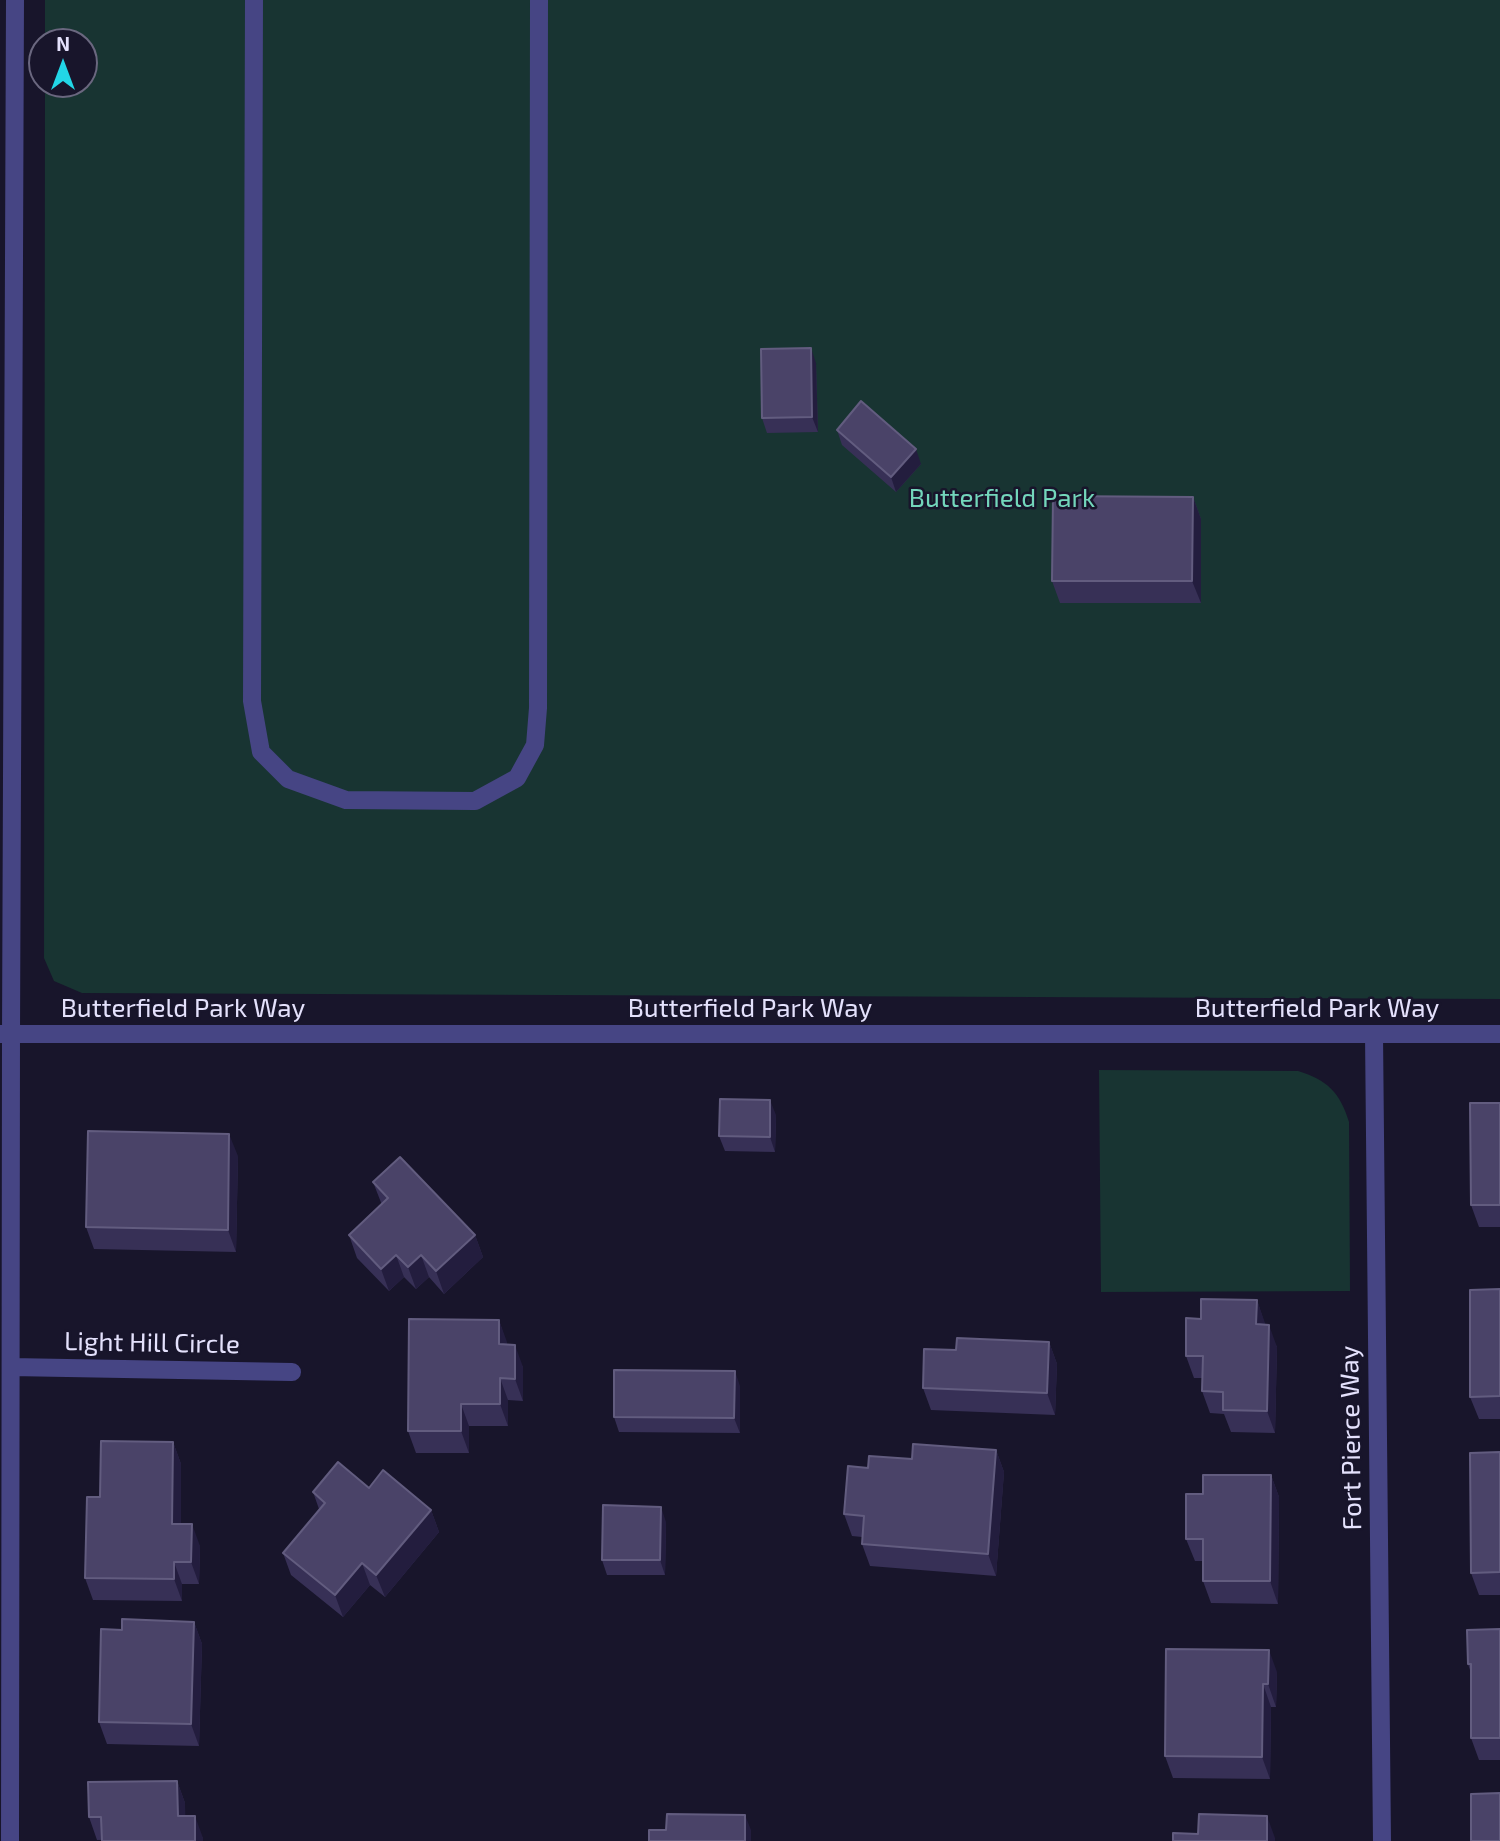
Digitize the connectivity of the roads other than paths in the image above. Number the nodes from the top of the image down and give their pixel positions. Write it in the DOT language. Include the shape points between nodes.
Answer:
graph roads {
  1 [pos="15,0"];
  2 [pos="254,0"];
  3 [pos="539,0"];
  4 [pos="6,1034"];
  5 [pos="1374,1034"];
  6 [pos="1500,1034"];
  7 [pos="12,1367"];
  8 [pos="292,1372"];
  9 [pos="10,1841"];
  10 [pos="1382,1841"];
  1 -- 4 [label="street"];
  2 -- 3 [label="street" via="252,701 261,752 288,779 345,800 475,801 517,778 535,745 538,708"];
  4 -- 5 [label="street, Butterfield Park Way"];
  4 -- 7 [label="street"];
  5 -- 6 [label="street, Butterfield Park Way"];
  5 -- 10 [label="street, Fort Pierce Way"];
  7 -- 8 [label="street, Light Hill Circle"];
  7 -- 9 [label="street"];
}
